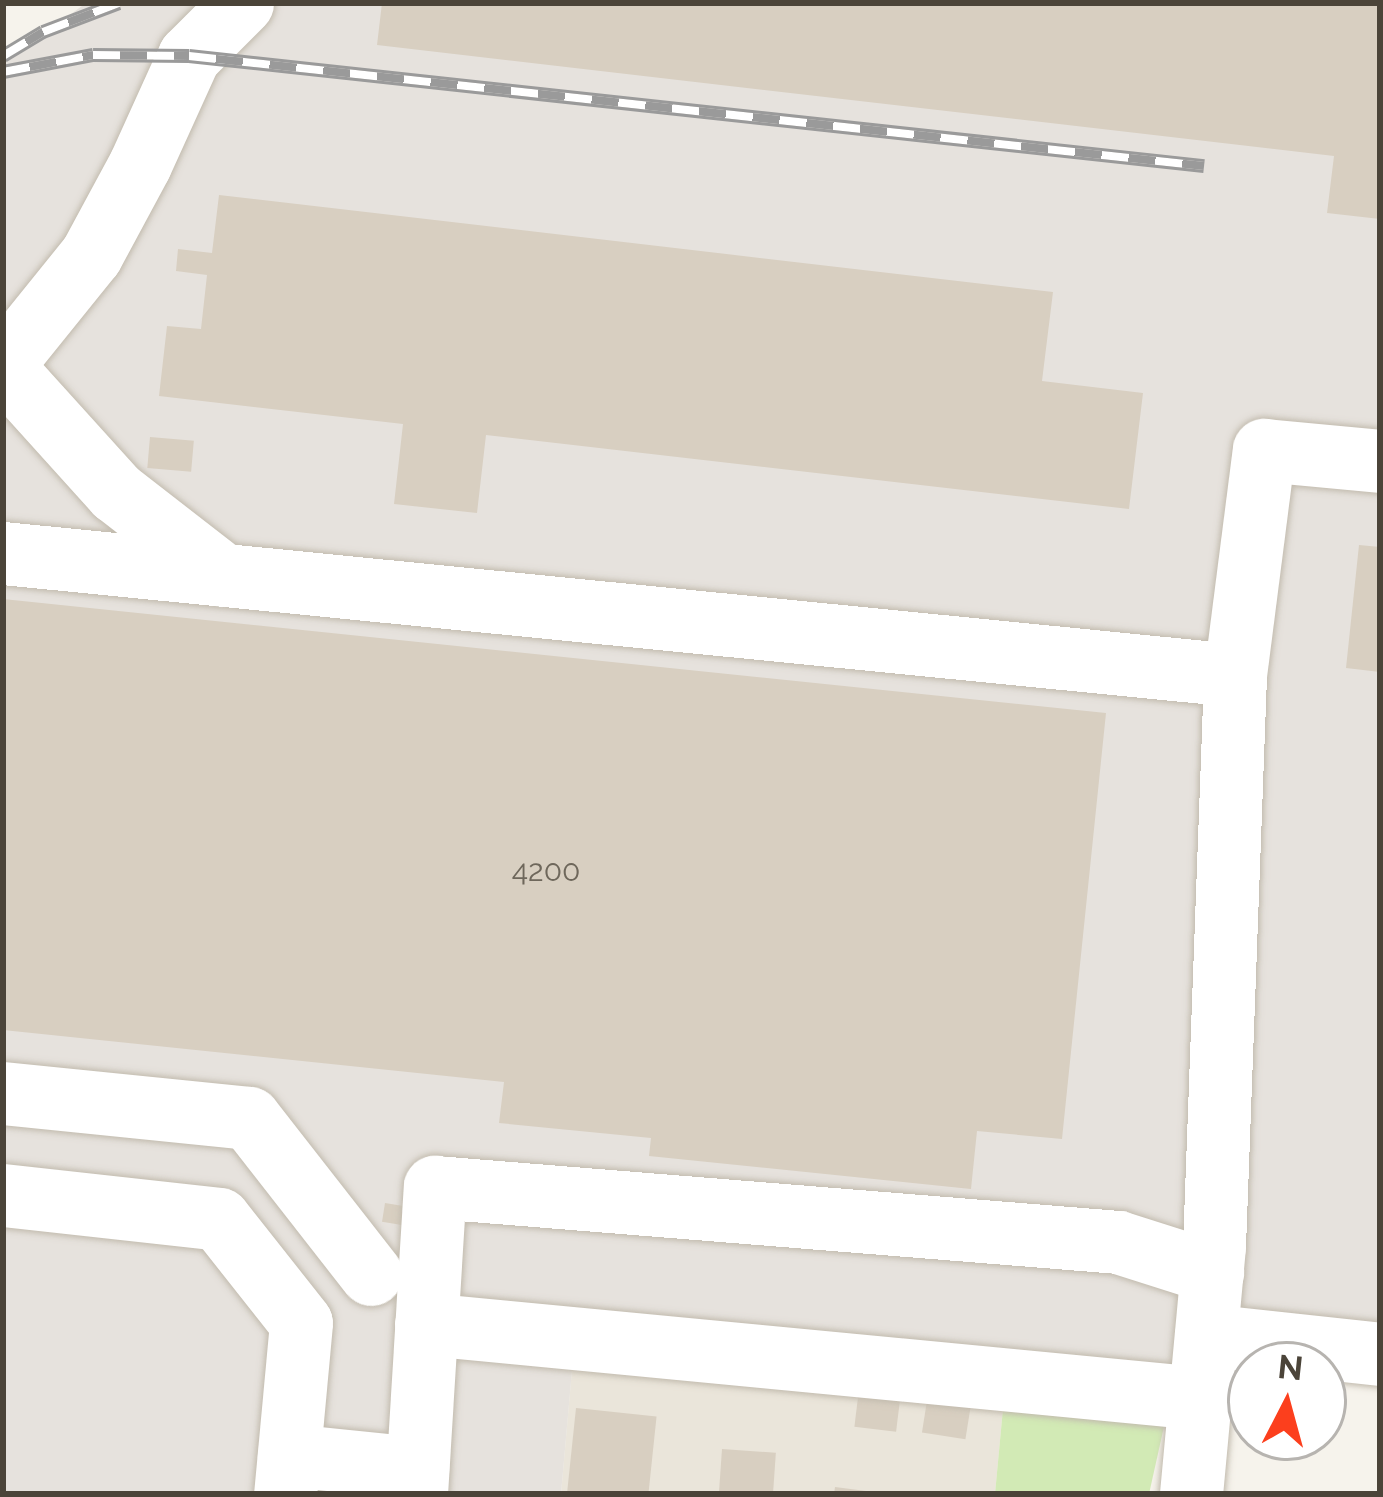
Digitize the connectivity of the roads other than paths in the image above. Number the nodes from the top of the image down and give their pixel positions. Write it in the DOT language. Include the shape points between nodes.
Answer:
graph roads {
  1 [pos="242,3"];
  2 [pos="3,366"];
  3 [pos="1380,461"];
  4 [pos="3,553"];
  5 [pos="223,574"];
  6 [pos="1235,675"];
  7 [pos="3,1094"];
  8 [pos="3,1195"];
  9 [pos="1213,1259"];
  10 [pos="371,1274"];
  11 [pos="426,1324"];
  12 [pos="1206,1335"];
  13 [pos="1380,1354"];
  14 [pos="1200,1398"];
  15 [pos="289,1458"];
  16 [pos="417,1467"];
  17 [pos="1191,1494"];
  1 -- 2 [label="street" via="189,56 91,256"];
  2 -- 5 [label="street" via="116,492"];
  3 -- 6 [label="street" via="1264,450"];
  4 -- 5 [label="street"];
  5 -- 6 [label="street"];
  6 -- 9 [label="street"];
  7 -- 10 [label="street" via="250,1118"];
  8 -- 15 [label="street" via="219,1220 301,1323"];
  9 -- 11 [label="street" via="1118,1241 435,1187"];
  9 -- 12 [label="street"];
  11 -- 14 [label="street"];
  11 -- 16 [label="street"];
  12 -- 13 [label="street"];
  12 -- 14 [label="street"];
  14 -- 17 [label="street"];
  15 -- 16 [label="street"];
}
